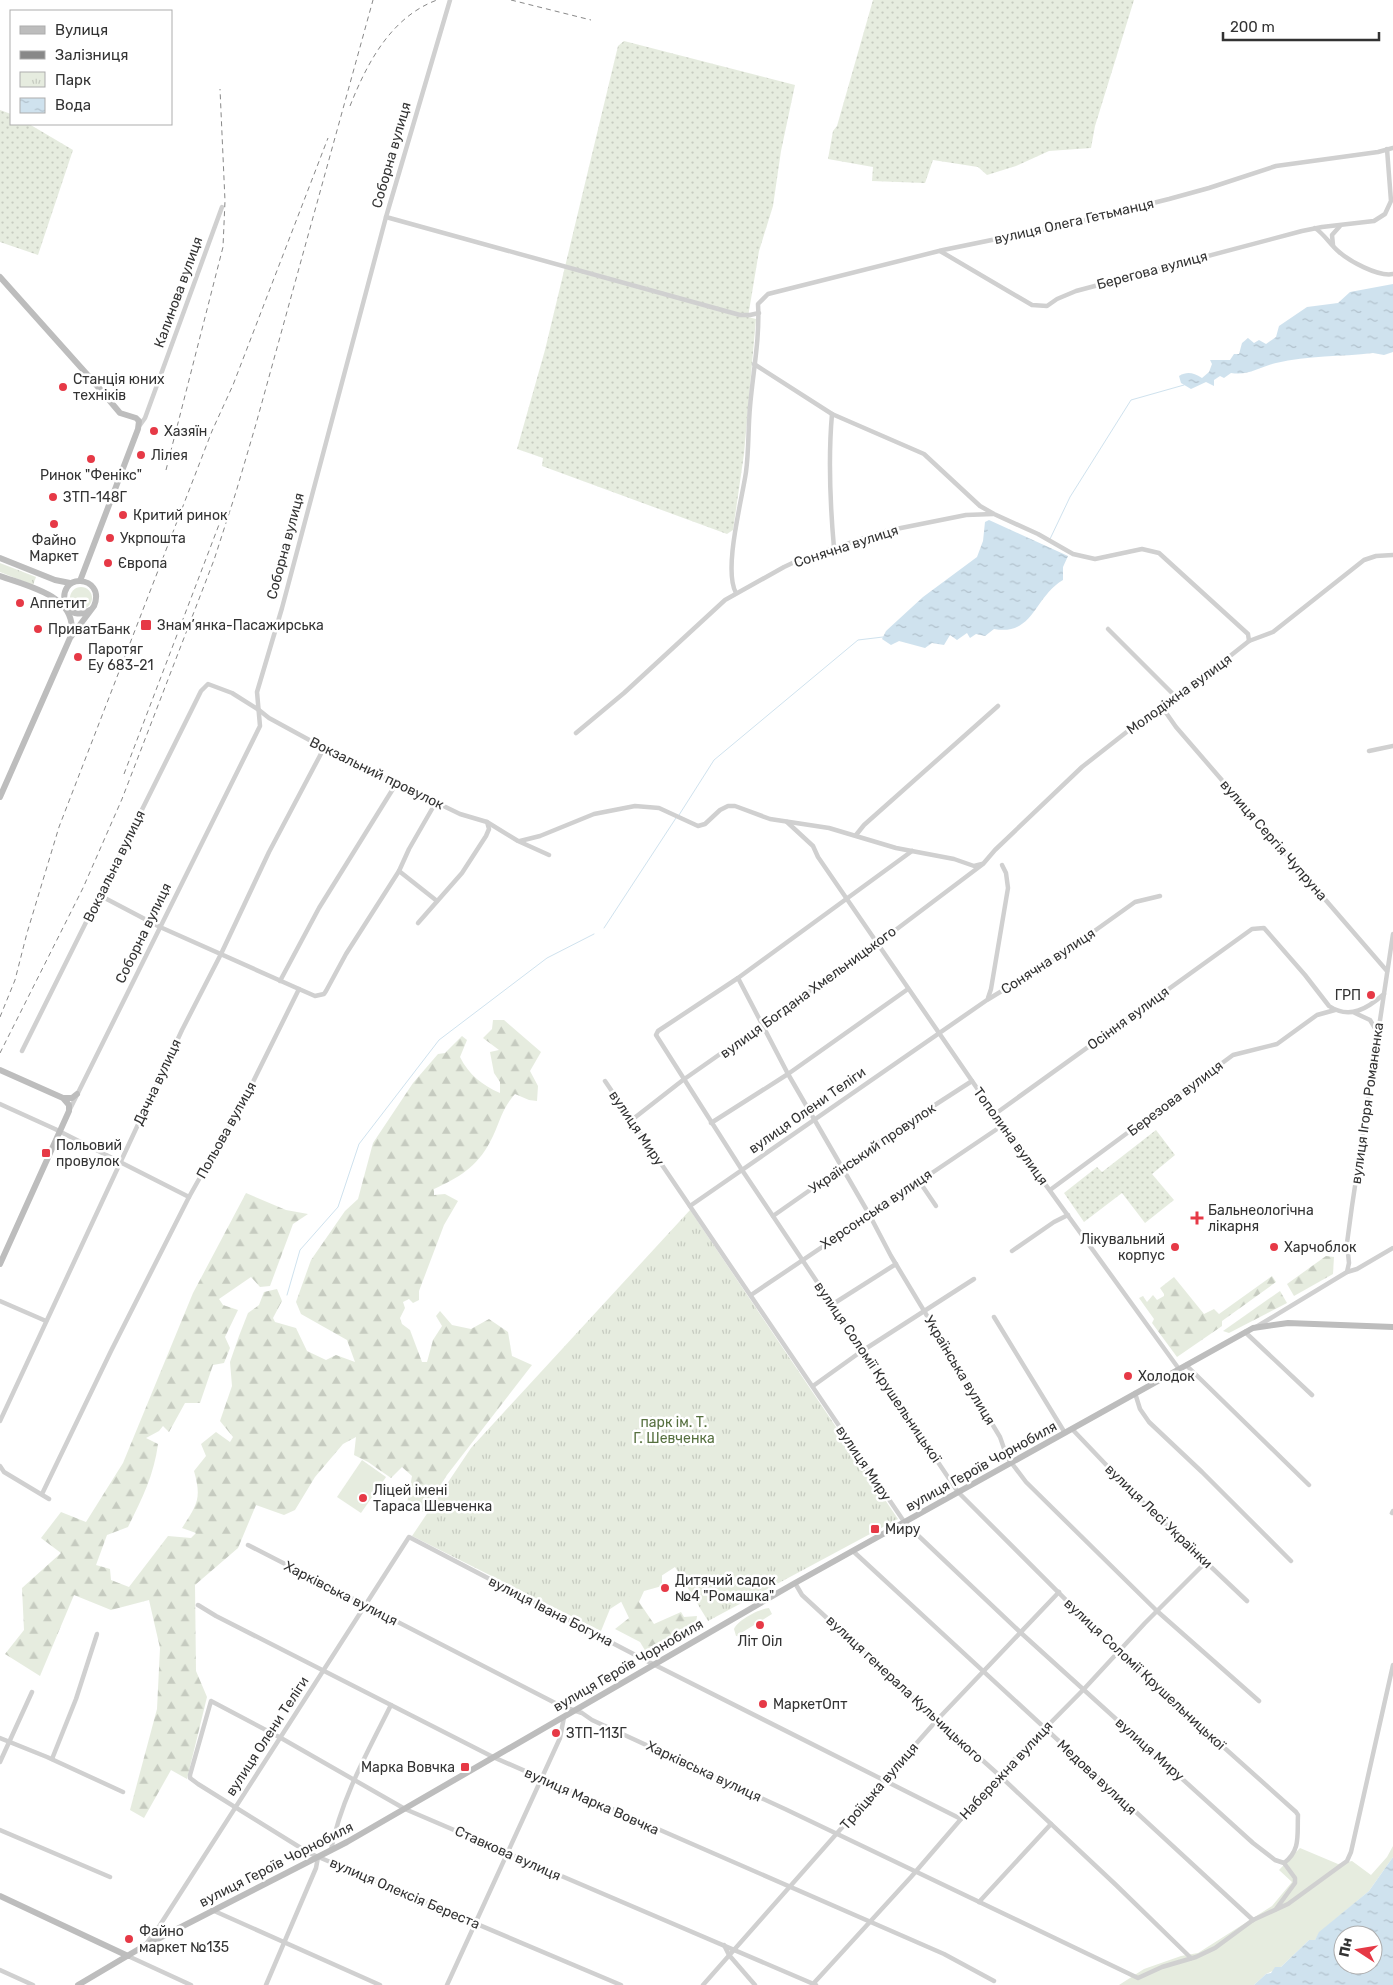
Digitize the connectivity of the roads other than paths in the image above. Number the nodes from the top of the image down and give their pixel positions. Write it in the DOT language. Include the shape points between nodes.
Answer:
graph roads {
  1 [pos="450,0"];
  2 [pos="1393,148"];
  3 [pos="1387,149"];
  4 [pos="222,207"];
  5 [pos="386,217"];
  6 [pos="1341,226"];
  7 [pos="1315,228"];
  8 [pos="1333,246"];
  9 [pos="940,251"];
  10 [pos="1393,274"];
  11 [pos="0,277"];
  12 [pos="760,313"];
  13 [pos="754,364"];
  14 [pos="832,414"];
  15 [pos="138,429"];
  16 [pos="994,514"];
  17 [pos="834,548"];
  18 [pos="1393,555"];
  19 [pos="0,558"];
  20 [pos="0,576"];
  21 [pos="80,580"];
  22 [pos="70,584"];
  23 [pos="736,593"];
  24 [pos="66,608"];
  25 [pos="90,610"];
  26 [pos="1108,630"];
  27 [pos="70,638"];
  28 [pos="1249,641"];
  29 [pos="208,684"];
  30 [pos="1177,698"];
  31 [pos="998,706"];
  32 [pos="1162,707"];
  33 [pos="259,710"];
  34 [pos="576,733"];
  35 [pos="1393,746"];
  36 [pos="324,748"];
  37 [pos="1369,751"];
  38 [pos="396,784"];
  39 [pos="0,797"];
  40 [pos="436,802"];
  41 [pos="487,822"];
  42 [pos="787,822"];
  43 [pos="856,835"];
  44 [pos="518,841"];
  45 [pos="912,852"];
  46 [pos="549,855"];
  47 [pos="984,864"];
  48 [pos="1002,865"];
  49 [pos="399,871"];
  50 [pos="100,895"];
  51 [pos="1160,896"];
  52 [pos="847,899"];
  53 [pos="437,902"];
  54 [pos="418,923"];
  55 [pos="160,926"];
  56 [pos="1393,934"];
  57 [pos="877,944"];
  58 [pos="221,954"];
  59 [pos="1387,974"];
  60 [pos="738,978"];
  61 [pos="1393,979"];
  62 [pos="280,981"];
  63 [pos="299,989"];
  64 [pos="908,989"];
  65 [pos="1384,994"];
  66 [pos="987,1000"];
  67 [pos="1335,1010"];
  68 [pos="1354,1013"];
  69 [pos="763,1026"];
  70 [pos="1378,1033"];
  71 [pos="939,1034"];
  72 [pos="22,1050"];
  73 [pos="0,1070"];
  74 [pos="788,1074"];
  75 [pos="683,1080"];
  76 [pos="605,1081"];
  77 [pos="972,1081"];
  78 [pos="77,1094"];
  79 [pos="63,1098"];
  80 [pos="0,1104"];
  81 [pos="69,1111"];
  82 [pos="995,1114"];
  83 [pos="633,1119"];
  84 [pos="815,1120"];
  85 [pos="711,1123"];
  86 [pos="1003,1125"];
  87 [pos="60,1131"];
  88 [pos="120,1162"];
  89 [pos="842,1167"];
  90 [pos="742,1170"];
  91 [pos="920,1181"];
  92 [pos="1050,1190"];
  93 [pos="189,1197"];
  94 [pos="690,1206"];
  95 [pos="936,1206"];
  96 [pos="869,1214"];
  97 [pos="1068,1215"];
  98 [pos="773,1216"];
  99 [pos="1393,1248"];
  100 [pos="1012,1251"];
  101 [pos="802,1259"];
  102 [pos="0,1264"];
  103 [pos="896,1264"];
  104 [pos="1347,1272"];
  105 [pos="974,1279"];
  106 [pos="751,1295"];
  107 [pos="0,1301"];
  108 [pos="833,1304"];
  109 [pos="924,1311"];
  110 [pos="994,1317"];
  111 [pos="46,1321"];
  112 [pos="1393,1327"];
  113 [pos="1253,1328"];
  114 [pos="1245,1332"];
  115 [pos="864,1350"];
  116 [pos="1186,1365"];
  117 [pos="1179,1369"];
  118 [pos="813,1386"];
  119 [pos="1135,1394"];
  120 [pos="1312,1395"];
  121 [pos="0,1421"];
  122 [pos="1072,1429"];
  123 [pos="1065,1433"];
  124 [pos="1010,1462"];
  125 [pos="0,1466"];
  126 [pos="4,1472"];
  127 [pos="0,1479"];
  128 [pos="1309,1485"];
  129 [pos="958,1492"];
  130 [pos="42,1494"];
  131 [pos="49,1499"];
  132 [pos="905,1522"];
  133 [pos="409,1538"];
  134 [pos="248,1545"];
  135 [pos="854,1552"];
  136 [pos="1291,1561"];
  137 [pos="1206,1562"];
  138 [pos="795,1583"];
  139 [pos="1059,1592"];
  140 [pos="1247,1601"];
  141 [pos="198,1605"];
  142 [pos="367,1605"];
  143 [pos="1157,1611"];
  144 [pos="1020,1632"];
  145 [pos="97,1634"];
  146 [pos="1118,1652"];
  147 [pos="655,1664"];
  148 [pos="1393,1666"];
  149 [pos="984,1671"];
  150 [pos="324,1672"];
  151 [pos="1084,1689"];
  152 [pos="32,1692"];
  153 [pos="1259,1700"];
  154 [pos="210,1701"];
  155 [pos="391,1705"];
  156 [pos="574,1711"];
  157 [pos="564,1716"];
  158 [pos="937,1720"];
  159 [pos="1044,1728"];
  160 [pos="0,1738"];
  161 [pos="281,1738"];
  162 [pos="10,1742"];
  163 [pos="493,1757"];
  164 [pos="52,1759"];
  165 [pos="0,1762"];
  166 [pos="999,1775"];
  167 [pos="542,1779"];
  168 [pos="355,1780"];
  169 [pos="884,1780"];
  170 [pos="123,1792"];
  171 [pos="235,1807"];
  172 [pos="405,1809"];
  173 [pos="961,1819"];
  174 [pos="1051,1824"];
  175 [pos="0,1830"];
  176 [pos="836,1834"];
  177 [pos="331,1850"];
  178 [pos="508,1853"];
  179 [pos="318,1857"];
  180 [pos="1284,1863"];
  181 [pos="916,1871"];
  182 [pos="110,1877"];
  183 [pos="789,1887"];
  184 [pos="0,1896"];
  185 [pos="980,1902"];
  186 [pos="212,1910"];
  187 [pos="1274,1911"];
  188 [pos="1252,1920"];
  189 [pos="475,1922"];
  190 [pos="869,1922"];
  191 [pos="285,1943"];
  192 [pos="724,1945"];
  193 [pos="144,1946"];
  194 [pos="735,1949"];
  195 [pos="729,1955"];
  196 [pos="128,1956"];
  197 [pos="1191,1958"];
  198 [pos="0,1970"];
  199 [pos="994,1981"];
  200 [pos="815,1984"];
  201 [pos="33,1985"];
  202 [pos="78,1985"];
  203 [pos="191,1985"];
  204 [pos="266,1985"];
  205 [pos="380,1985"];
  206 [pos="446,1985"];
  207 [pos="621,1985"];
  208 [pos="703,1985"];
  209 [pos="755,1985"];
  1 -- 5 [label="street, Соборна вулиця"];
  2 -- 3 [label="street, вулиця Олега Гетьманця"];
  3 -- 6 [label="street, Берегова вулиця" via="1392,196 1389,208 1380,218"];
  3 -- 9 [label="street, вулиця Олега Гетьманця" via="1276,166 1160,202"];
  4 -- 15 [label="street, Калинова вулиця" via="145,418"];
  5 -- 12 [label="street" via="740,315"];
  5 -- 33 [label="street, Соборна вулиця" via="257,692"];
  6 -- 7 [label="street, Берегова вулиця"];
  6 -- 8 [label="street" via="1332,235"];
  7 -- 8 [label="street"];
  7 -- 9 [label="street, Берегова вулиця" via="1100,284 1056,299 1043,307 1022,300"];
  8 -- 10 [label="street" via="1348,258 1376,272"];
  9 -- 12 [label="street, вулиця Олега Гетьманця" via="768,294 758,304"];
  11 -- 15 [label="street" via="120,413 136,418"];
  12 -- 13 [label="street"];
  13 -- 14 [label="street"];
  13 -- 23 [label="street" via="746,470 732,568 732,584"];
  14 -- 16 [label="street" via="924,454 980,506"];
  14 -- 17 [label="street" via="829,467"];
  15 -- 21 [label="street, Калинова вулиця"];
  16 -- 17 [label="street, Сонячна вулиця" via="966,515 912,525"];
  16 -- 28 [label="street" via="1080,556 1103,558 1142,549 1154,550 1248,634"];
  17 -- 23 [label="street, Сонячна вулиця" via="801,559"];
  18 -- 28 [label="street, Молодіжна вулиця" via="1364,560 1273,632"];
  19 -- 22 [label="street"];
  20 -- 24 [label="street" via="44,593"];
  21 -- 22 [label="street"];
  21 -- 25 [label="street" via="91,585 96,595"];
  22 -- 24 [label="street" via="63,596"];
  23 -- 34 [label="street, Сонячна вулиця"];
  24 -- 25 [label="street" via="76,613"];
  24 -- 27 [label="street" via="71,622"];
  25 -- 27 [label="street"];
  26 -- 30 [label="street"];
  27 -- 39 [label="street"];
  28 -- 30 [label="street, Молодіжна вулиця"];
  29 -- 33 [label="street, Вокзальний провулок" via="232,693"];
  29 -- 50 [label="street, Вокзальна вулиця" via="201,690"];
  30 -- 32 [label="street, Молодіжна вулиця"];
  31 -- 43 [label="street"];
  32 -- 47 [label="street, Молодіжна вулиця" via="1082,767"];
  32 -- 59 [label="street, вулиця Сергія Чупруна"];
  33 -- 36 [label="street, Вокзальний провулок"];
  33 -- 55 [label="street, Соборна вулиця" via="260,726"];
  35 -- 37 [label="street"];
  36 -- 38 [label="street, Вокзальний провулок"];
  36 -- 58 [label="street, Дачна вулиця" via="269,852"];
  38 -- 40 [label="street, Вокзальний провулок"];
  38 -- 62 [label="street" via="319,908"];
  40 -- 41 [label="street, Вокзальний провулок"];
  40 -- 49 [label="street"];
  41 -- 44 [label="street, Вокзальний провулок"];
  41 -- 53 [label="street" via="486,836 462,873"];
  42 -- 43 [label="street"];
  42 -- 44 [label="street" via="728,806 698,826 660,808 635,806 594,814 540,836"];
  42 -- 52 [label="street, Тополина вулиця" via="813,846"];
  43 -- 45 [label="street"];
  44 -- 46 [label="street, Вокзальний провулок"];
  45 -- 47 [label="street" via="974,866"];
  45 -- 52 [label="street"];
  47 -- 57 [label="street, вулиця Богдана Хмельницького"];
  48 -- 66 [label="street" via="1008,888"];
  49 -- 53 [label="street"];
  49 -- 63 [label="street" via="324,994 315,996"];
  50 -- 55 [label="street"];
  50 -- 72 [label="street, Вокзальна вулиця"];
  51 -- 66 [label="street, Сонячна вулиця" via="1135,902 1058,957"];
  52 -- 57 [label="street, Тополина вулиця"];
  52 -- 60 [label="street"];
  53 -- 54 [label="street"];
  55 -- 58 [label="street"];
  55 -- 78 [label="street, Соборна вулиця"];
  56 -- 59 [label="street, вулиця Ігоря Романенка"];
  57 -- 64 [label="street, Тополина вулиця"];
  57 -- 69 [label="street, вулиця Богдана Хмельницького"];
  58 -- 62 [label="street"];
  58 -- 88 [label="street, Дачна вулиця"];
  59 -- 61 [label="street"];
  59 -- 65 [label="street, вулиця Ігоря Романенка"];
  60 -- 69 [label="street, Українська вулиця"];
  60 -- 75 [label="street, вулиця Соломії Крушельницької" via="658,1031 656,1035"];
  62 -- 63 [label="street"];
  63 -- 93 [label="street, Польова вулиця" via="248,1092"];
  64 -- 71 [label="street, Тополина вулиця"];
  64 -- 74 [label="street"];
  65 -- 68 [label="street"];
  65 -- 70 [label="street, вулиця Ігоря Романенка"];
  66 -- 71 [label="street, Сонячна вулиця"];
  67 -- 68 [label="street"];
  67 -- 82 [label="street, Осіння вулиця" via="1264,928 1252,929"];
  67 -- 92 [label="street, Березова вулиця" via="1318,1015 1277,1044 1233,1055"];
  68 -- 70 [label="street" via="1370,1020"];
  69 -- 74 [label="street, Українська вулиця"];
  69 -- 75 [label="street, вулиця Богдана Хмельницького"];
  70 -- 104 [label="street, вулиця Ігоря Романенка" via="1347,1243"];
  71 -- 77 [label="street, Тополина вулиця"];
  71 -- 84 [label="street, вулиця Олени Теліги"];
  73 -- 79 [label="street"];
  74 -- 84 [label="street, Українська вулиця"];
  74 -- 85 [label="street"];
  75 -- 83 [label="street, вулиця Богдана Хмельницького"];
  75 -- 85 [label="street, вулиця Соломії Крушельницької"];
  76 -- 83 [label="street, вулиця Миру"];
  77 -- 82 [label="street, Тополина вулиця"];
  77 -- 89 [label="street, Український провулок"];
  78 -- 79 [label="street"];
  78 -- 81 [label="street, Соборна вулиця"];
  79 -- 81 [label="street" via="69,1105"];
  80 -- 87 [label="street"];
  81 -- 87 [label="street, Соборна вулиця"];
  82 -- 86 [label="street, Тополина вулиця"];
  83 -- 94 [label="street, вулиця Миру"];
  84 -- 89 [label="street, Українська вулиця"];
  84 -- 90 [label="street, вулиця Олени Теліги"];
  85 -- 90 [label="street, вулиця Соломії Крушельницької"];
  86 -- 91 [label="street, Херсонська вулиця"];
  86 -- 92 [label="street, Тополина вулиця"];
  87 -- 88 [label="street"];
  87 -- 102 [label="street, Соборна вулиця"];
  88 -- 93 [label="street"];
  88 -- 111 [label="street, Дачна вулиця"];
  89 -- 96 [label="street, Українська вулиця"];
  89 -- 98 [label="street, Український провулок"];
  90 -- 94 [label="street, вулиця Олени Теліги"];
  90 -- 98 [label="street, вулиця Соломії Крушельницької"];
  91 -- 95 [label="street"];
  91 -- 96 [label="street, Херсонська вулиця"];
  92 -- 97 [label="street, Тополина вулиця"];
  93 -- 130 [label="street, Польова вулиця"];
  94 -- 106 [label="street, вулиця Миру"];
  96 -- 101 [label="street, Херсонська вулиця"];
  96 -- 103 [label="street, Українська вулиця"];
  97 -- 100 [label="street"];
  97 -- 117 [label="street, Тополина вулиця"];
  98 -- 101 [label="street, вулиця Соломії Крушельницької"];
  99 -- 104 [label="street, вулиця Героїв Чорнобиля"];
  101 -- 106 [label="street, Херсонська вулиця"];
  101 -- 108 [label="street, вулиця Соломії Крушельницької"];
  103 -- 108 [label="street"];
  103 -- 109 [label="street, Українська вулиця"];
  104 -- 113 [label="street, вулиця Героїв Чорнобиля"];
  105 -- 109 [label="street"];
  106 -- 118 [label="street, вулиця Миру"];
  107 -- 111 [label="street"];
  108 -- 115 [label="street, вулиця Соломії Крушельницької"];
  109 -- 115 [label="street"];
  109 -- 124 [label="street, Українська вулиця" via="1000,1437"];
  110 -- 123 [label="street"];
  111 -- 121 [label="street, Дачна вулиця"];
  112 -- 113 [label="street" via="1288,1323"];
  113 -- 114 [label="street, вулиця Героїв Чорнобиля"];
  114 -- 116 [label="street, вулиця Героїв Чорнобиля"];
  114 -- 120 [label="street"];
  115 -- 118 [label="street"];
  115 -- 129 [label="street, вулиця Соломії Крушельницької"];
  116 -- 117 [label="street, вулиця Героїв Чорнобиля"];
  116 -- 128 [label="street"];
  117 -- 119 [label="street, вулиця Героїв Чорнобиля"];
  118 -- 132 [label="street, вулиця Миру"];
  119 -- 122 [label="street, вулиця Героїв Чорнобиля"];
  119 -- 136 [label="street" via="1149,1422"];
  122 -- 123 [label="street, вулиця Героїв Чорнобиля"];
  122 -- 137 [label="street, вулиця Лесі Українки"];
  123 -- 124 [label="street, вулиця Героїв Чорнобиля"];
  124 -- 129 [label="street, вулиця Героїв Чорнобиля"];
  124 -- 143 [label="street, Українська вулиця" via="1026,1482"];
  125 -- 126 [label="street"];
  126 -- 127 [label="street"];
  126 -- 130 [label="street"];
  129 -- 132 [label="street, вулиця Героїв Чорнобиля"];
  129 -- 139 [label="street, вулиця Соломії Крушельницької"];
  130 -- 131 [label="street"];
  132 -- 135 [label="street, вулиця Героїв Чорнобиля"];
  132 -- 144 [label="street, вулиця Миру"];
  133 -- 142 [label="street, вулиця Олени Теліги"];
  133 -- 147 [label="street, вулиця Івана Богуна"];
  134 -- 142 [label="street, Харківська вулиця"];
  135 -- 138 [label="street, вулиця Героїв Чорнобиля"];
  135 -- 149 [label="street, Медова вулиця"];
  137 -- 140 [label="street, вулиця Лесі Українки"];
  137 -- 143 [label="street, Набережна вулиця"];
  138 -- 147 [label="street, вулиця Героїв Чорнобиля"];
  138 -- 158 [label="street, вулиця генерала Кульчицького" via="802,1595"];
  139 -- 144 [label="street, Троїцька вулиця"];
  139 -- 146 [label="street, вулиця Соломії Крушельницької"];
  141 -- 150 [label="street, вулиця Марка Вовчка"];
  142 -- 150 [label="street, вулиця Олени Теліги"];
  142 -- 156 [label="street, Харківська вулиця"];
  143 -- 146 [label="street, Набережна вулиця"];
  143 -- 153 [label="street, Українська вулиця"];
  144 -- 149 [label="street, Троїцька вулиця"];
  144 -- 151 [label="street, вулиця Миру"];
  145 -- 164 [label="street"];
  146 -- 151 [label="street, Набережна вулиця"];
  146 -- 180 [label="street, вулиця Соломії Крушельницької" via="1291,1806 1298,1815 1297,1847"];
  147 -- 156 [label="street, вулиця Героїв Чорнобиля"];
  147 -- 169 [label="street, вулиця Івана Богуна"];
  148 -- 187 [label="street" via="1351,1852 1340,1866"];
  149 -- 158 [label="street, Троїцька вулиця"];
  149 -- 159 [label="street, Медова вулиця"];
  150 -- 155 [label="street, вулиця Марка Вовчка"];
  150 -- 161 [label="street, вулиця Олени Теліги"];
  151 -- 159 [label="street, Набережна вулиця"];
  151 -- 180 [label="street, вулиця Миру" via="1253,1843"];
  152 -- 162 [label="street"];
  154 -- 161 [label="street, Ставкова вулиця"];
  154 -- 171 [label="street, вулиця Олексія Береста" via="190,1778"];
  155 -- 163 [label="street, вулиця Марка Вовчка"];
  155 -- 168 [label="street"];
  156 -- 157 [label="street, вулиця Героїв Чорнобиля"];
  156 -- 176 [label="street, Харківська вулиця"];
  157 -- 163 [label="street, вулиця Героїв Чорнобиля"];
  157 -- 167 [label="street" via="560,1738"];
  158 -- 166 [label="street, вулиця генерала Кульчицького"];
  158 -- 169 [label="street, Троїцька вулиця"];
  159 -- 166 [label="street, Набережна вулиця"];
  159 -- 188 [label="street, Медова вулиця"];
  160 -- 162 [label="street"];
  161 -- 168 [label="street, Ставкова вулиця"];
  161 -- 171 [label="street, вулиця Олени Теліги"];
  162 -- 164 [label="street"];
  162 -- 165 [label="street"];
  163 -- 167 [label="street, вулиця Марка Вовчка"];
  163 -- 172 [label="street, вулиця Героїв Чорнобиля"];
  164 -- 170 [label="street"];
  166 -- 173 [label="street, Набережна вулиця"];
  166 -- 174 [label="street, вулиця генерала Кульчицького"];
  167 -- 178 [label="street"];
  167 -- 183 [label="street, вулиця Марка Вовчка"];
  168 -- 172 [label="street, Ставкова вулиця"];
  168 -- 177 [label="street" via="334,1832"];
  169 -- 173 [label="street, вулиця Івана Богуна"];
  169 -- 176 [label="street, Троїцька вулиця"];
  171 -- 179 [label="street, вулиця Олексія Береста"];
  171 -- 193 [label="street, вулиця Олени Теліги"];
  172 -- 177 [label="street, вулиця Героїв Чорнобиля"];
  172 -- 178 [label="street, Ставкова вулиця"];
  173 -- 181 [label="street, Набережна вулиця"];
  174 -- 185 [label="street"];
  174 -- 197 [label="street, вулиця генерала Кульчицького"];
  175 -- 182 [label="street"];
  176 -- 181 [label="street, Харківська вулиця"];
  176 -- 183 [label="street, Троїцька вулиця"];
  177 -- 179 [label="street, вулиця Героїв Чорнобиля"];
  178 -- 189 [label="street"];
  178 -- 192 [label="street, Ставкова вулиця"];
  179 -- 186 [label="street, вулиця Героїв Чорнобиля"];
  179 -- 189 [label="street, вулиця Олексія Береста"];
  179 -- 191 [label="street"];
  180 -- 187 [label="street" via="1295,1883"];
  181 -- 185 [label="street, Харківська вулиця"];
  181 -- 190 [label="street, Набережна вулиця"];
  183 -- 190 [label="street, вулиця Марка Вовчка"];
  183 -- 194 [label="street, Троїцька вулиця"];
  184 -- 196 [label="street"];
  185 -- 197 [label="street, Харківська вулиця" via="1138,1978"];
  186 -- 191 [label="street"];
  186 -- 193 [label="street, вулиця Героїв Чорнобиля"];
  187 -- 188 [label="street"];
  188 -- 197 [label="street" via="1214,1948"];
  189 -- 206 [label="street"];
  189 -- 207 [label="street, вулиця Олексія Береста"];
  190 -- 199 [label="street, вулиця Марка Вовчка" via="944,1954"];
  190 -- 200 [label="street, Набережна вулиця"];
  191 -- 204 [label="street"];
  191 -- 205 [label="street"];
  192 -- 194 [label="street, Ставкова вулиця"];
  192 -- 195 [label="street"];
  193 -- 196 [label="street, вулиця Героїв Чорнобиля"];
  194 -- 195 [label="street, Троїцька вулиця"];
  194 -- 200 [label="street, Ставкова вулиця"];
  195 -- 208 [label="street, Троїцька вулиця"];
  195 -- 209 [label="street"];
  196 -- 202 [label="street"];
  196 -- 203 [label="street"];
  198 -- 201 [label="street"];
}
